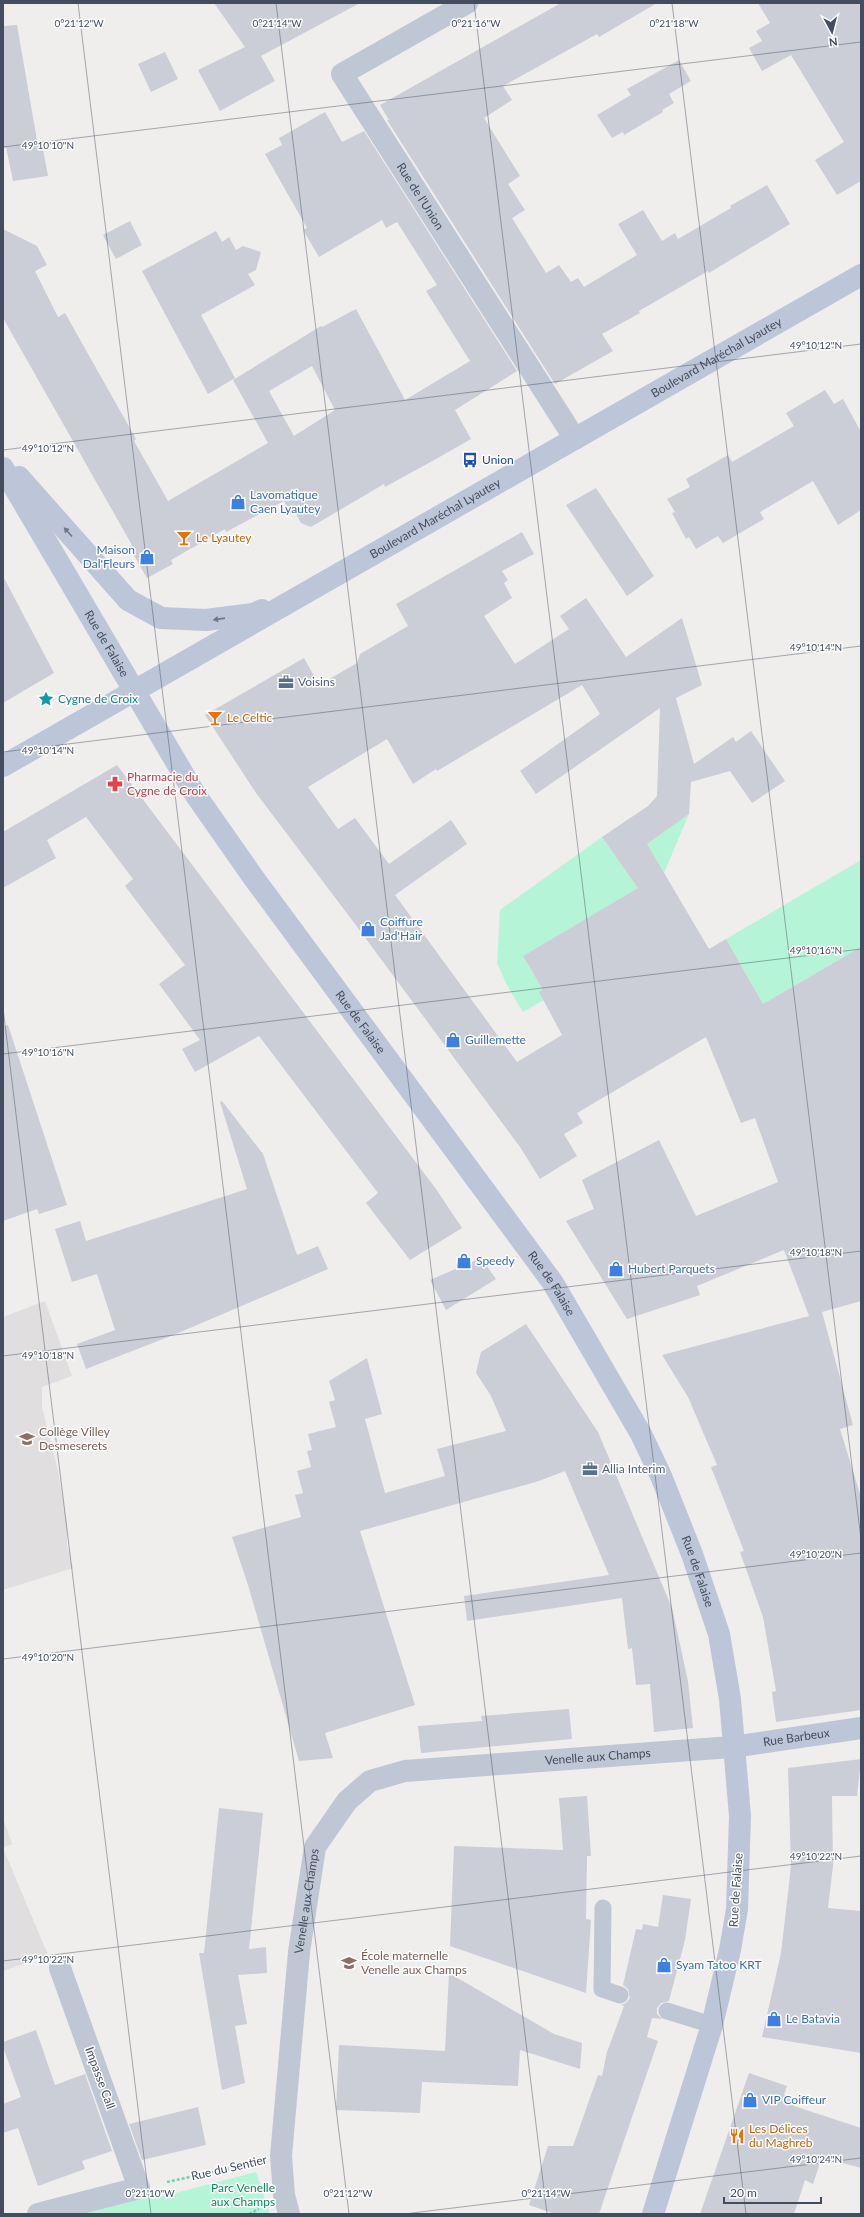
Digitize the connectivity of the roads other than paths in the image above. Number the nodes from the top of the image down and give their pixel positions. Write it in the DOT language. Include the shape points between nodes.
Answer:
graph roads {
  1 [pos="467,3"];
  2 [pos="861,275"];
  3 [pos="575,439"];
  4 [pos="3,460"];
  5 [pos="3,468"];
  6 [pos="309,591"];
  7 [pos="134,691"];
  8 [pos="3,766"];
  9 [pos="861,1728"];
  10 [pos="732,1747"];
  11 [pos="603,1908"];
  12 [pos="60,1968"];
  13 [pos="620,1995"];
  14 [pos="667,2011"];
  15 [pos="712,2025"];
  16 [pos="38,2214"];
  17 [pos="289,2214"];
  18 [pos="653,2214"];
  1 -- 3 [label="street, Rue de l'Union" via="342,74"];
  2 -- 3 [label="main road, Boulevard Maréchal Lyautey"];
  3 -- 6 [label="main road, Boulevard Maréchal Lyautey"];
  6 -- 4 [label="main road, one-way" via="253,614 206,620 161,618 128,600"];
  5 -- 7 [label="main road, Rue de Falaise"];
  6 -- 7 [label="main road, Boulevard Maréchal Lyautey"];
  7 -- 8 [label="main road, Boulevard Maréchal Lyautey"];
  7 -- 10 [label="main road, Rue de Falaise" via="195,794 249,871 553,1282 641,1434 679,1520 718,1634 730,1699"];
  9 -- 10 [label="main road, Rue Barbeux"];
  10 -- 15 [label="main road, Rue de Falaise" via="740,1816 737,1909"];
  10 -- 17 [label="street, Venelle aux Champs" via="405,1771 370,1781 346,1801 315,1846 299,1952 281,2156 284,2195"];
  11 -- 13 [label="lane" via="602,1989"];
  12 -- 16 [label="street, Impasse Call" via="139,2188"];
  14 -- 15 [label="lane"];
  15 -- 18 [label="main road, Rue de Falaise"];
}
